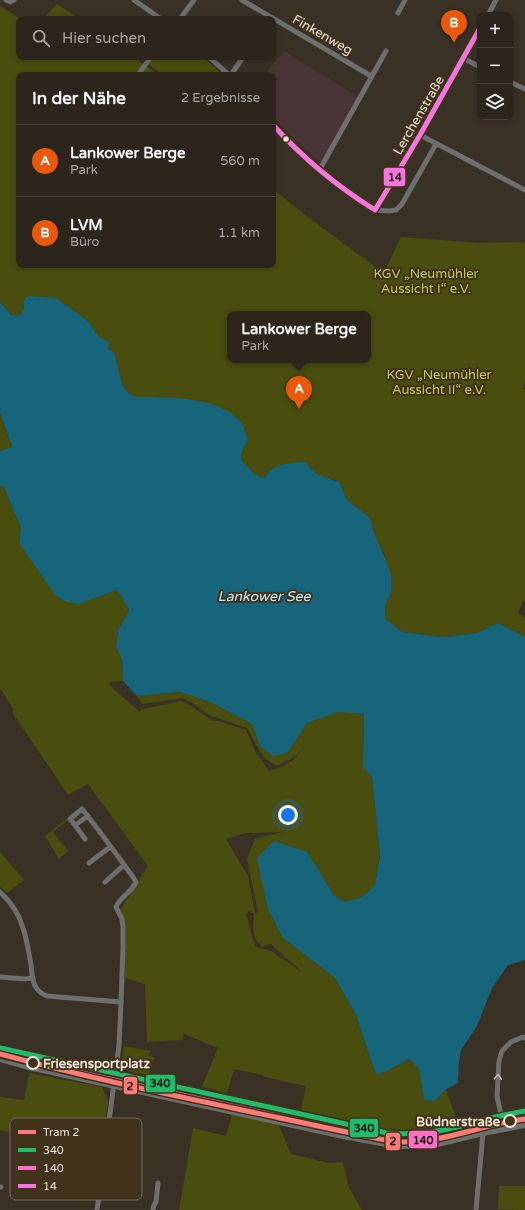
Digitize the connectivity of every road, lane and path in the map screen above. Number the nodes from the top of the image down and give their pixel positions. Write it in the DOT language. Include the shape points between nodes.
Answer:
graph roads {
  1 [pos="6,0"];
  2 [pos="14,0"];
  3 [pos="134,0"];
  4 [pos="194,0"];
  5 [pos="242,0"];
  6 [pos="405,0"];
  7 [pos="496,0"];
  8 [pos="490,12"];
  9 [pos="398,13"];
  10 [pos="157,16"];
  11 [pos="182,16"];
  12 [pos="266,16"];
  13 [pos="276,22"];
  14 [pos="477,33"];
  15 [pos="386,51"];
  16 [pos="463,58"];
  17 [pos="149,60"];
  18 [pos="212,60"];
  19 [pos="240,60"];
  20 [pos="477,65"];
  21 [pos="140,72"];
  22 [pos="226,72"];
  23 [pos="232,72"];
  24 [pos="371,76"];
  25 [pos="513,83"];
  26 [pos="525,89"];
  27 [pos="276,128"];
  28 [pos="420,135"];
  29 [pos="436,144"];
  30 [pos="320,168"];
  31 [pos="525,190"];
  32 [pos="375,210"];
  33 [pos="88,816"];
  34 [pos="75,825"];
  35 [pos="85,839"];
  36 [pos="110,847"];
  37 [pos="90,864"];
  38 [pos="124,865"];
  39 [pos="105,882"];
  40 [pos="0,892"];
  41 [pos="0,977"];
  42 [pos="33,978"];
  43 [pos="121,1002"];
  44 [pos="525,1038"];
  45 [pos="0,1048"];
  46 [pos="0,1059"];
  47 [pos="115,1074"];
  48 [pos="113,1085"];
  49 [pos="525,1111"];
  50 [pos="501,1115"];
  51 [pos="109,1118"];
  52 [pos="479,1121"];
  53 [pos="525,1125"];
  54 [pos="483,1133"];
  55 [pos="158,1183"];
  56 [pos="98,1200"];
  57 [pos="97,1210"];
  58 [pos="153,1210"];
  59 [pos="476,1210"];
  1 -- 2 [label="street"];
  3 -- 10 [label="street"];
  4 -- 11 [label="street"];
  5 -- 12 [label="street, Finkenweg"];
  6 -- 9 [label="street"];
  7 -- 8 [label="street"];
  13 -- 24 [label="street, Finkenweg"];
  14 -- 16 [label="street, Lerchenstraße"];
  15 -- 24 [label="street"];
  16 -- 20 [label="street"];
  16 -- 28 [label="street, Lerchenstraße"];
  17 -- 21 [label="street"];
  18 -- 22 [label="street"];
  19 -- 23 [label="street"];
  24 -- 30 [label="street"];
  25 -- 26 [label="street"];
  27 -- 30 [label="street" via="292,146"];
  28 -- 29 [label="street"];
  28 -- 32 [label="street, Lerchenstraße"];
  29 -- 31 [label="street"];
  29 -- 32 [label="street" via="402,204 396,210"];
  30 -- 32 [label="street"];
  33 -- 34 [label="street"];
  33 -- 34 [label="street" via="82,809 70,819"];
  33 -- 36 [label="street"];
  34 -- 35 [label="street"];
  36 -- 37 [label="street"];
  36 -- 38 [label="street"];
  38 -- 39 [label="street"];
  38 -- 43 [label="street" via="136,882 116,907 123,927"];
  40 -- 42 [label="street" via="18,914 27,939"];
  41 -- 42 [label="street"];
  42 -- 43 [label="street" via="35,987 47,996"];
  43 -- 47 [label="street"];
  50 -- 44 [label="street, one-way" via="497,1090 499,1061 502,1052 511,1042"];
  45 -- 47 [label="street"];
  46 -- 48 [label="street"];
  47 -- 48 [label="street"];
  47 -- 52 [label="street" via="387,1134 426,1134"];
  48 -- 51 [label="street"];
  48 -- 54 [label="street" via="398,1146 429,1146"];
  49 -- 50 [label="street"];
  50 -- 52 [label="street"];
  52 -- 54 [label="street"];
  53 -- 54 [label="street"];
  54 -- 59 [label="street"];
  55 -- 58 [label="street"];
  56 -- 57 [label="street"];
}
